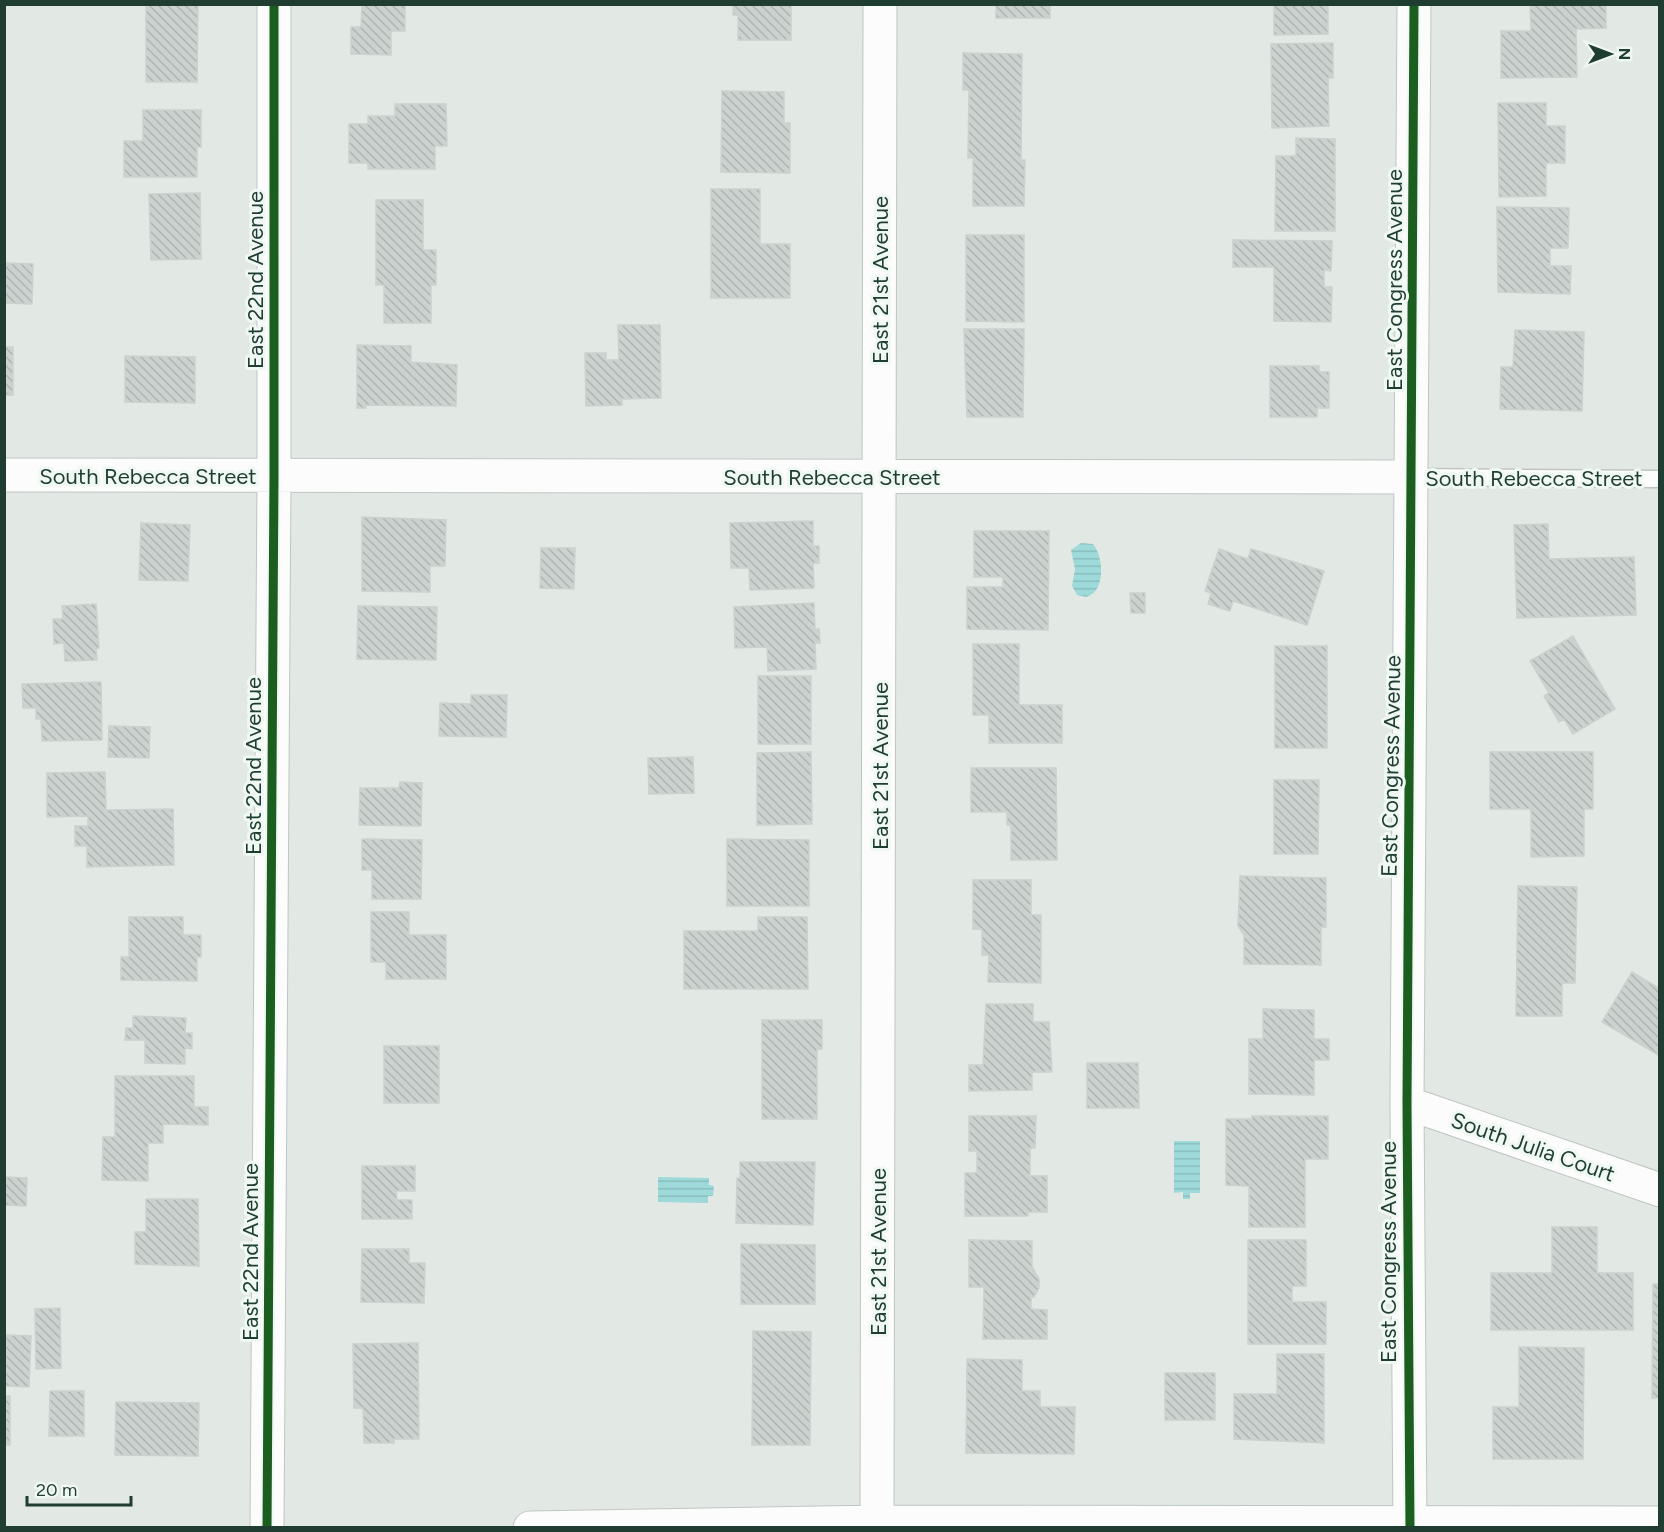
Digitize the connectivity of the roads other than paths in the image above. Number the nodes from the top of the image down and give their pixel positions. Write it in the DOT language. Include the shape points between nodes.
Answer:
graph roads {
  1 [pos="274,4"];
  2 [pos="880,4"];
  3 [pos="1414,4"];
  4 [pos="4,475"];
  5 [pos="274,477"];
  6 [pos="881,477"];
  7 [pos="1413,477"];
  8 [pos="1659,479"];
  9 [pos="1407,1103"];
  10 [pos="1659,1190"];
  11 [pos="1659,1523"];
  12 [pos="877,1525"];
  13 [pos="1410,1525"];
  14 [pos="267,1527"];
  15 [pos="530,1527"];
  1 -- 5 [label="street, East 22nd Avenue"];
  2 -- 6 [label="street, East 21st Avenue"];
  3 -- 7 [label="street, East Congress Avenue"];
  4 -- 5 [label="street, South Rebecca Street"];
  5 -- 6 [label="street, South Rebecca Street"];
  5 -- 14 [label="street, East 22nd Avenue"];
  6 -- 7 [label="street, South Rebecca Street"];
  6 -- 12 [label="street, East 21st Avenue"];
  7 -- 8 [label="lane, South Rebecca Street"];
  7 -- 9 [label="street, East Congress Avenue"];
  9 -- 10 [label="street, South Julia Court"];
  9 -- 13 [label="street, East Congress Avenue"];
  11 -- 13 [label="street"];
  12 -- 13 [label="street"];
  12 -- 15 [label="street"];
}
